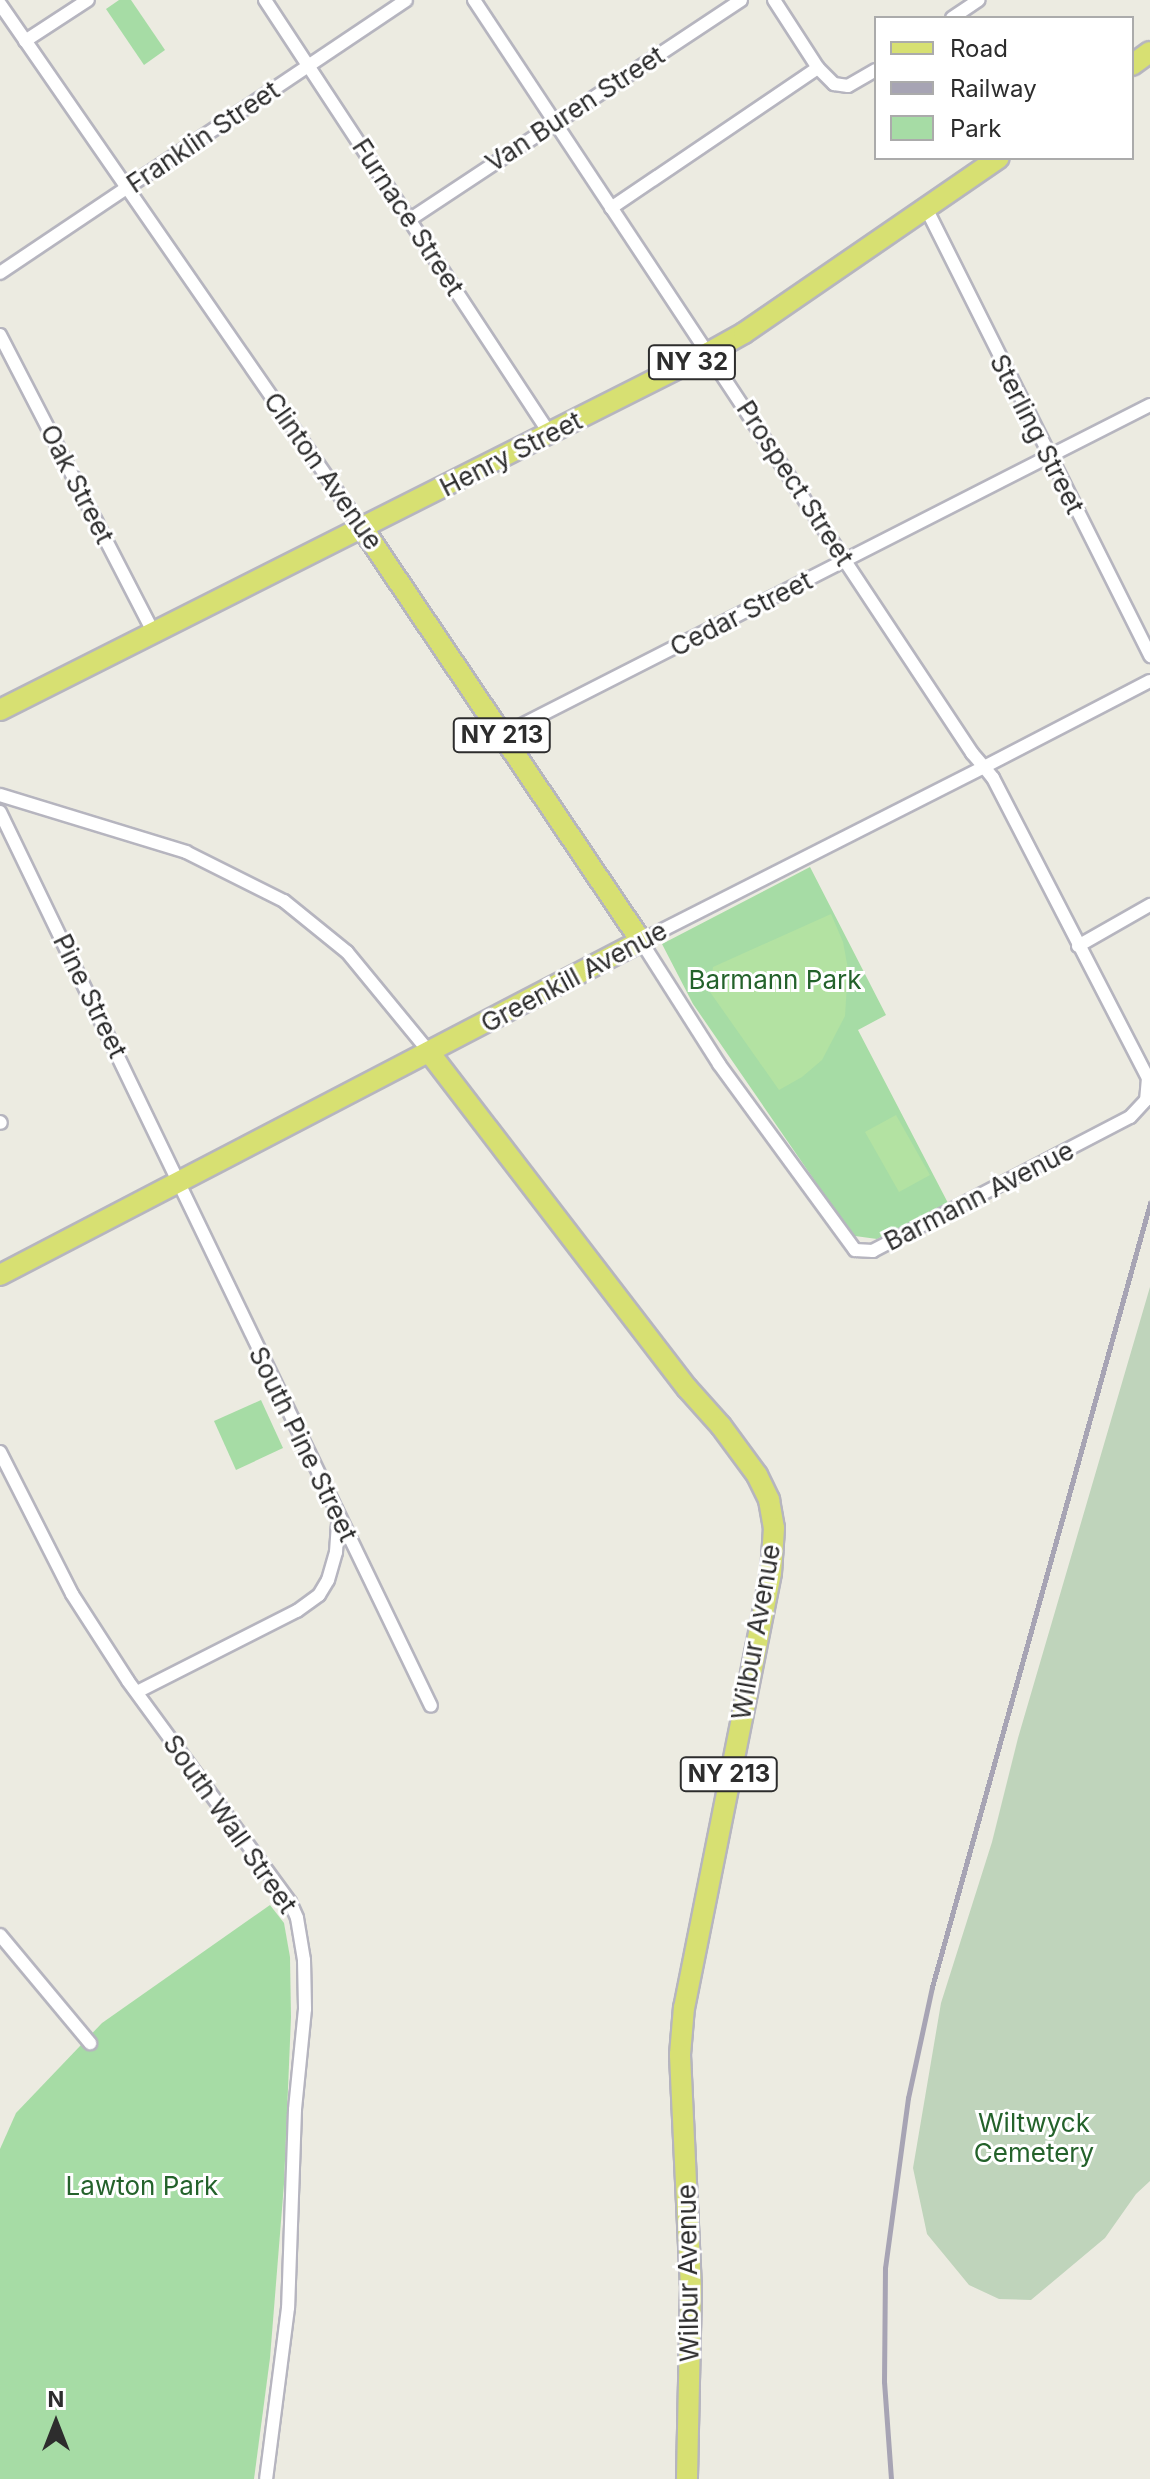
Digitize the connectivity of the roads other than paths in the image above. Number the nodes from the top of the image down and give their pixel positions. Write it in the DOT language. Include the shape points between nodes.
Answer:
graph roads {
  1 [pos="88,0"];
  2 [pos="265,0"];
  3 [pos="406,0"];
  4 [pos="474,0"];
  5 [pos="741,0"];
  6 [pos="774,0"];
  7 [pos="979,0"];
  8 [pos="0,4"];
  9 [pos="955,16"];
  10 [pos="25,41"];
  11 [pos="308,66"];
  12 [pos="818,68"];
  13 [pos="874,71"];
  14 [pos="554,122"];
  15 [pos="996,160"];
  16 [pos="129,188"];
  17 [pos="611,208"];
  18 [pos="927,210"];
  19 [pos="409,220"];
  20 [pos="0,273"];
  21 [pos="0,335"];
  22 [pos="710,352"];
  23 [pos="1150,405"];
  24 [pos="550,434"];
  25 [pos="1049,457"];
  26 [pos="363,529"];
  27 [pos="846,561"];
  28 [pos="154,633"];
  29 [pos="1150,656"];
  30 [pos="1150,681"];
  31 [pos="0,710"];
  32 [pos="502,735"];
  33 [pos="984,767"];
  34 [pos="0,795"];
  35 [pos="0,812"];
  36 [pos="1150,905"];
  37 [pos="641,941"];
  38 [pos="1078,946"];
  39 [pos="429,1052"];
  40 [pos="177,1181"];
  41 [pos="0,1275"];
  42 [pos="0,1452"];
  43 [pos="338,1517"];
  44 [pos="137,1692"];
  45 [pos="431,1706"];
  46 [pos="0,1935"];
  47 [pos="90,2043"];
  48 [pos="266,2479"];
  49 [pos="687,2479"];
  1 -- 10 [label="street"];
  2 -- 11 [label="street, Furnace Street"];
  3 -- 11 [label="street, Franklin Street"];
  4 -- 14 [label="street, Prospect Street"];
  5 -- 14 [label="street, Van Buren Street"];
  6 -- 12 [label="street"];
  7 -- 9 [label="street"];
  8 -- 10 [label="street, Clinton Avenue"];
  10 -- 16 [label="street, Clinton Avenue"];
  11 -- 16 [label="street, Franklin Street"];
  11 -- 19 [label="street, Furnace Street"];
  12 -- 13 [label="street" via="834,84 848,86"];
  12 -- 17 [label="street"];
  14 -- 17 [label="street, Prospect Street"];
  14 -- 19 [label="street, Van Buren Street"];
  15 -- 18 [label="main road, Henry Street / NY 32"];
  16 -- 20 [label="street, Franklin Street"];
  16 -- 26 [label="street, Clinton Avenue"];
  17 -- 22 [label="street, Prospect Street"];
  18 -- 22 [label="main road, Henry Street / NY 32"];
  18 -- 25 [label="street, Sterling Street"];
  19 -- 24 [label="street, Furnace Street"];
  21 -- 28 [label="street, Oak Street"];
  22 -- 24 [label="main road, Henry Street / NY 32"];
  22 -- 27 [label="street, Prospect Street"];
  23 -- 25 [label="street, Cedar Street"];
  24 -- 26 [label="main road, Henry Street / NY 32"];
  25 -- 27 [label="street, Cedar Street"];
  25 -- 29 [label="street, Sterling Street"];
  26 -- 28 [label="main road, Henry Street / NY 32"];
  26 -- 32 [label="main road, Clinton Avenue / NY 213"];
  27 -- 32 [label="street, Cedar Street"];
  27 -- 33 [label="street, Prospect Street"];
  28 -- 31 [label="main road, Henry Street / NY 32"];
  30 -- 33 [label="street, Greenkill Avenue"];
  32 -- 37 [label="main road, Clinton Avenue / NY 213"];
  33 -- 37 [label="street, Greenkill Avenue"];
  33 -- 38 [label="street, Prospect Street"];
  34 -- 39 [label="street" via="186,852 284,901 347,952"];
  35 -- 40 [label="street, Pine Street"];
  36 -- 38 [label="street"];
  37 -- 38 [label="street, Barmann Avenue" via="728,1076 832,1223 860,1251 873,1251 1097,1136 1130,1117 1146,1100 1149,1083"];
  37 -- 39 [label="main road, Greenkill Avenue"];
  39 -- 40 [label="main road, Greenkill Avenue"];
  39 -- 49 [label="main road, Wilbur Avenue / NY 213" via="757,1475 769,1500 774,1528 771,1573 684,2007 680,2055 691,2286"];
  40 -- 41 [label="main road, Greenkill Avenue"];
  40 -- 43 [label="street, South Pine Street"];
  42 -- 44 [label="street, South Wall Street" via="72,1594"];
  43 -- 44 [label="street" via="336,1552 319,1595"];
  43 -- 45 [label="street, South Pine Street"];
  44 -- 48 [label="street, South Wall Street" via="290,1902 304,1960 288,2308"];
  46 -- 47 [label="street"];
}
